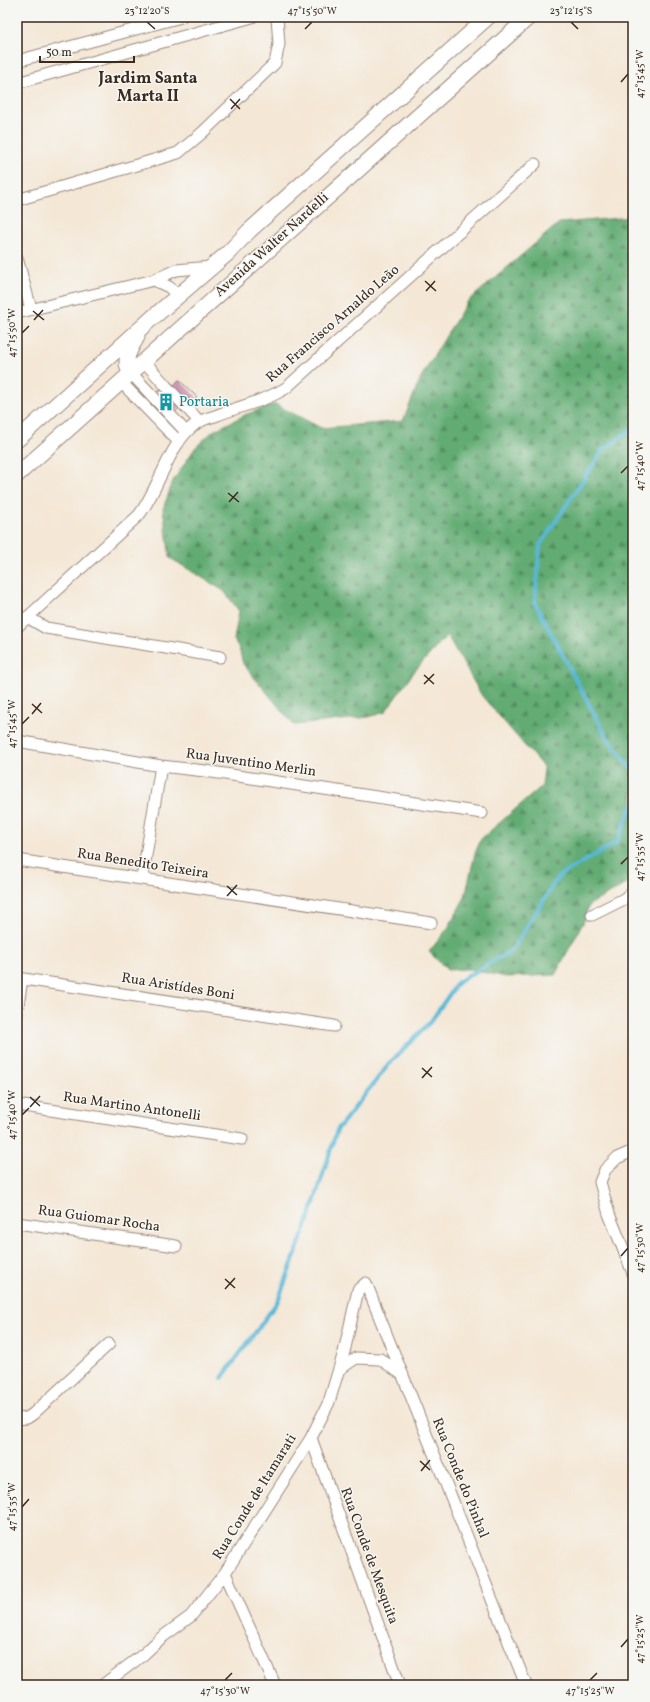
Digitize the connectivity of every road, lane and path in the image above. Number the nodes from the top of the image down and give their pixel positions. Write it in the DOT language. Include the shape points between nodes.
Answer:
graph roads {
  1 [pos="182,17"];
  2 [pos="252,17"];
  3 [pos="277,17"];
  4 [pos="488,17"];
  5 [pos="529,17"];
  6 [pos="17,61"];
  7 [pos="17,83"];
  8 [pos="535,164"];
  9 [pos="17,200"];
  10 [pos="17,258"];
  11 [pos="211,267"];
  12 [pos="154,280"];
  13 [pos="178,296"];
  14 [pos="31,309"];
  15 [pos="17,313"];
  16 [pos="150,320"];
  17 [pos="132,372"];
  18 [pos="197,423"];
  19 [pos="182,437"];
  20 [pos="17,440"];
  21 [pos="17,475"];
  22 [pos="27,617"];
  23 [pos="17,627"];
  24 [pos="220,657"];
  25 [pos="17,741"];
  26 [pos="161,766"];
  27 [pos="482,813"];
  28 [pos="17,860"];
  29 [pos="142,879"];
  30 [pos="633,893"];
  31 [pos="592,915"];
  32 [pos="431,923"];
  33 [pos="19,978"];
  34 [pos="17,1012"];
  35 [pos="334,1026"];
  36 [pos="17,1105"];
  37 [pos="242,1139"];
  38 [pos="633,1151"];
  39 [pos="17,1223"];
  40 [pos="176,1246"];
  41 [pos="633,1273"];
  42 [pos="366,1282"];
  43 [pos="109,1344"];
  44 [pos="340,1369"];
  45 [pos="403,1375"];
  46 [pos="17,1419"];
  47 [pos="311,1438"];
  48 [pos="225,1573"];
  49 [pos="103,1685"];
  50 [pos="275,1685"];
  51 [pos="400,1685"];
  52 [pos="526,1685"];
  1 -- 6 [label="street"];
  2 -- 7 [label="street"];
  3 -- 9 [label="street" via="279,44 274,63 178,153"];
  4 -- 11 [label="street, Avenida Walter Nardelli"];
  5 -- 17 [label="street, Avenida Walter Nardelli"];
  8 -- 18 [label="street, Rua Francisco Arnaldo Leão" via="286,388 275,395"];
  10 -- 14 [label="street"];
  11 -- 12 [label="street" via="176,270"];
  11 -- 13 [label="street, Avenida Walter Nardelli"];
  12 -- 13 [label="street" via="169,287"];
  12 -- 14 [label="street"];
  13 -- 16 [label="street, Avenida Walter Nardelli"];
  14 -- 15 [label="street"];
  16 -- 17 [label="street" via="129,352 127,367"];
  16 -- 20 [label="street, Avenida Walter Nardelli"];
  17 -- 18 [label="street"];
  17 -- 19 [label="street"];
  17 -- 21 [label="street, Avenida Walter Nardelli"];
  18 -- 19 [label="street, Rua Francisco Arnaldo Leão"];
  19 -- 22 [label="street, Rua Francisco Arnaldo Leão" via="152,497 139,515"];
  22 -- 23 [label="street, Rua Francisco Arnaldo Leão"];
  22 -- 24 [label="street" via="46,628"];
  25 -- 26 [label="street, Rua Juventino Merlin"];
  26 -- 27 [label="street, Rua Juventino Merlin"];
  26 -- 29 [label="street"];
  28 -- 29 [label="street, Rua Benedito Teixeira"];
  29 -- 32 [label="street, Rua Benedito Teixeira"];
  30 -- 31 [label="street"];
  33 -- 34 [label="street"];
  33 -- 35 [label="street, Rua Aristídes Boni"];
  36 -- 37 [label="street, Rua Martino Antonelli"];
  38 -- 41 [label="street" via="617,1158 605,1170 600,1182 609,1214"];
  39 -- 40 [label="street, Rua Guiomar Rocha"];
  42 -- 44 [label="street, Rua Conde de Itamarati" via="358,1290"];
  42 -- 45 [label="street, Rua Conde do Pinhal"];
  43 -- 46 [label="street" via="33,1414 27,1418"];
  44 -- 45 [label="street" via="356,1358 380,1359"];
  44 -- 47 [label="street, Rua Conde de Itamarati" via="329,1402"];
  45 -- 52 [label="street, Rua Conde do Pinhal"];
  47 -- 48 [label="street, Rua Conde de Itamarati"];
  47 -- 51 [label="street, Rua Conde de Mesquita"];
  48 -- 49 [label="street, Rua Conde de Itamarati" via="192,1616"];
  48 -- 50 [label="street"];
}
